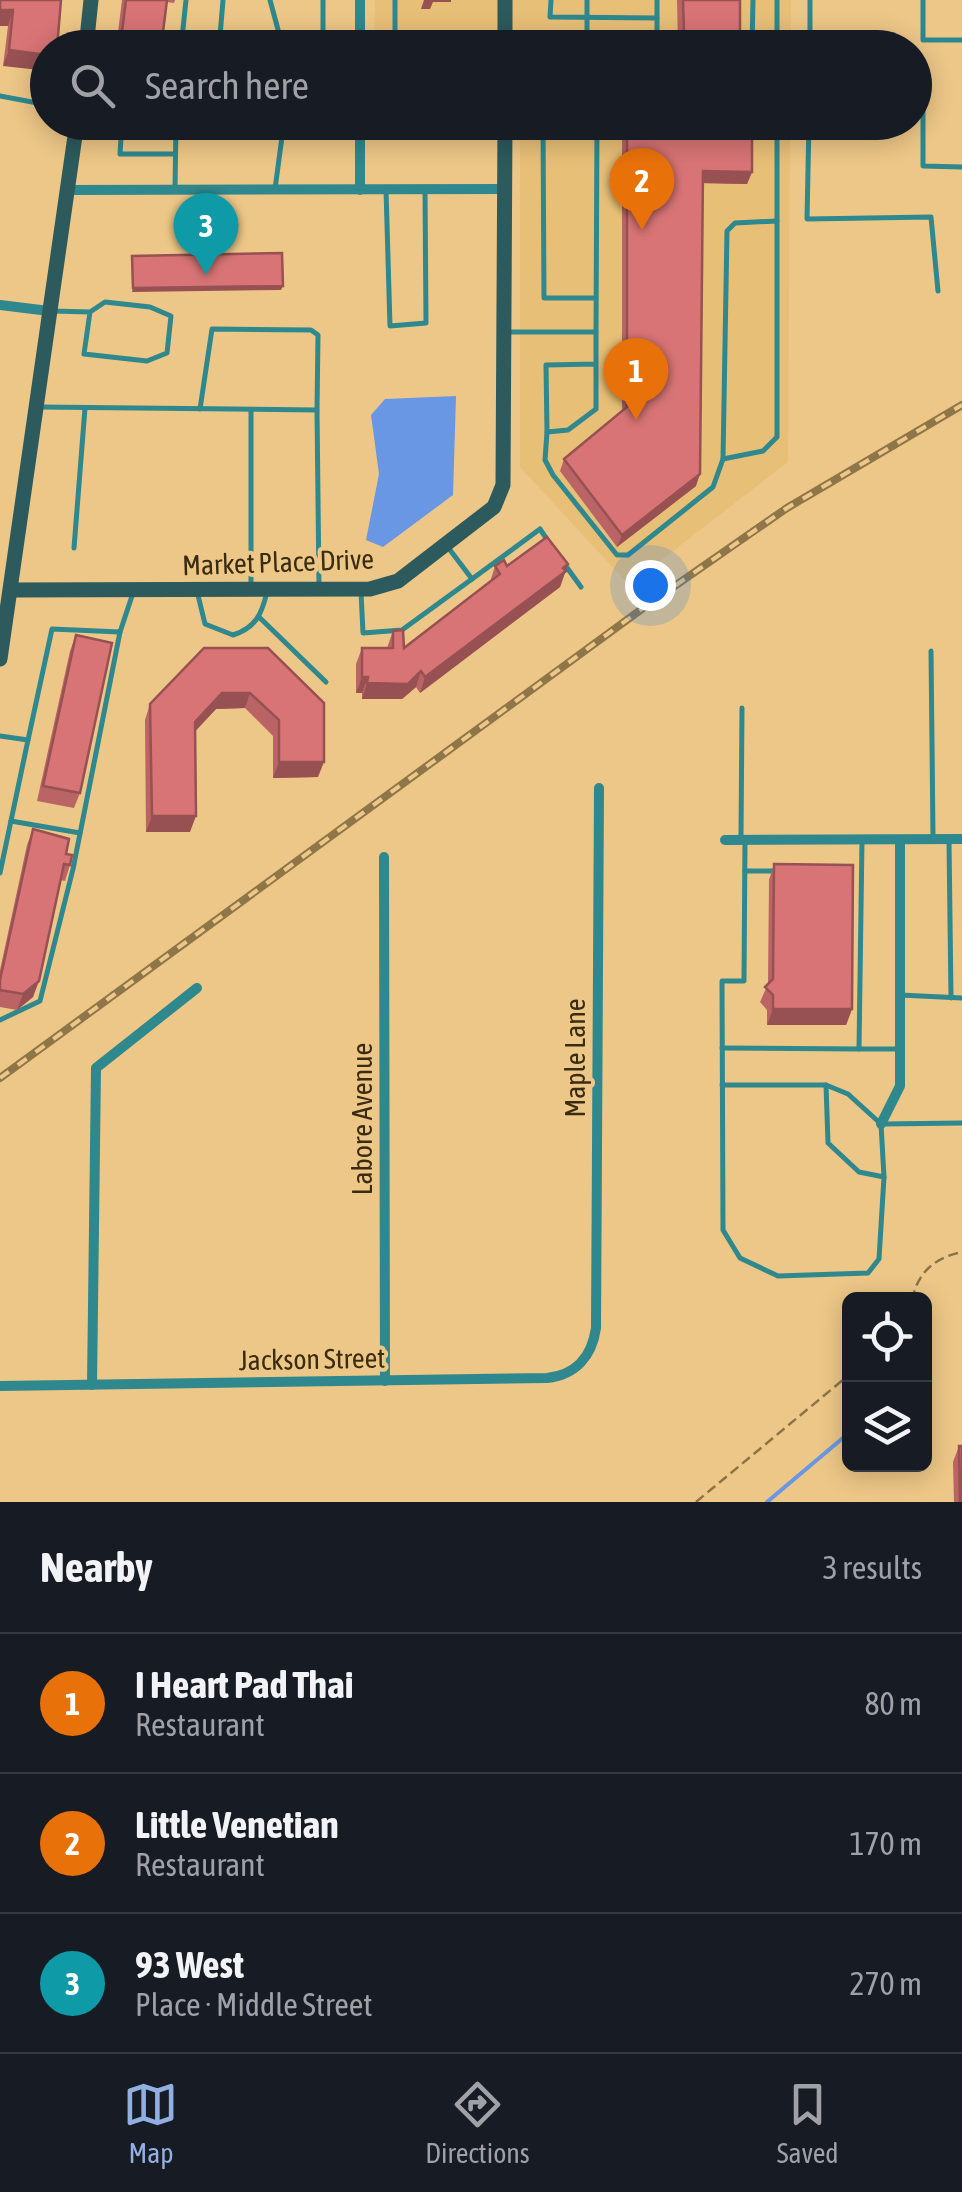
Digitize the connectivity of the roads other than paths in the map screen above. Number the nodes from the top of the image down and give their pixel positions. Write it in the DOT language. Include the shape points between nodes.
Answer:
graph roads {
  1 [pos="91,0"];
  2 [pos="186,0"];
  3 [pos="223,0"];
  4 [pos="270,0"];
  5 [pos="323,0"];
  6 [pos="360,0"];
  7 [pos="395,0"];
  8 [pos="505,0"];
  9 [pos="551,0"];
  10 [pos="588,0"];
  11 [pos="657,0"];
  12 [pos="753,0"];
  13 [pos="777,0"];
  14 [pos="810,0"];
  15 [pos="923,0"];
  16 [pos="588,18"];
  17 [pos="657,18"];
  18 [pos="88,30"];
  19 [pos="183,30"];
  20 [pos="220,30"];
  21 [pos="278,30"];
  22 [pos="323,30"];
  23 [pos="360,30"];
  24 [pos="395,30"];
  25 [pos="505,30"];
  26 [pos="588,30"];
  27 [pos="657,30"];
  28 [pos="752,30"];
  29 [pos="777,30"];
  30 [pos="810,30"];
  31 [pos="923,30"];
  32 [pos="932,40"];
  33 [pos="962,40"];
  34 [pos="0,96"];
  35 [pos="30,102"];
  36 [pos="75,140"];
  37 [pos="121,140"];
  38 [pos="175,140"];
  39 [pos="282,140"];
  40 [pos="360,140"];
  41 [pos="505,140"];
  42 [pos="543,140"];
  43 [pos="596,140"];
  44 [pos="778,140"];
  45 [pos="809,140"];
  46 [pos="923,140"];
  47 [pos="175,154"];
  48 [pos="962,167"];
  49 [pos="425,189"];
  50 [pos="505,189"];
  51 [pos="69,190"];
  52 [pos="175,190"];
  53 [pos="275,190"];
  54 [pos="360,190"];
  55 [pos="386,190"];
  56 [pos="778,220"];
  57 [pos="938,291"];
  58 [pos="596,298"];
  59 [pos="0,304"];
  60 [pos="49,311"];
  61 [pos="90,312"];
  62 [pos="504,332"];
  63 [pos="596,332"];
  64 [pos="596,364"];
  65 [pos="37,408"];
  66 [pos="85,408"];
  67 [pos="200,409"];
  68 [pos="251,410"];
  69 [pos="318,410"];
  70 [pos="548,432"];
  71 [pos="723,459"];
  72 [pos="446,544"];
  73 [pos="550,544"];
  74 [pos="74,548"];
  75 [pos="560,558"];
  76 [pos="472,579"];
  77 [pos="581,587"];
  78 [pos="361,588"];
  79 [pos="259,589"];
  80 [pos="319,589"];
  81 [pos="11,590"];
  82 [pos="134,590"];
  83 [pos="197,590"];
  84 [pos="259,617"];
  85 [pos="120,632"];
  86 [pos="931,651"];
  87 [pos="0,659"];
  88 [pos="326,682"];
  89 [pos="742,708"];
  90 [pos="0,736"];
  91 [pos="28,740"];
  92 [pos="599,788"];
  93 [pos="11,821"];
  94 [pos="80,832"];
  95 [pos="725,840"];
  96 [pos="743,840"];
  97 [pos="862,840"];
  98 [pos="900,840"];
  99 [pos="934,840"];
  100 [pos="949,840"];
  101 [pos="962,840"];
  102 [pos="384,857"];
  103 [pos="745,871"];
  104 [pos="784,871"];
  105 [pos="842,871"];
  106 [pos="862,871"];
  107 [pos="0,872"];
  108 [pos="962,873"];
  109 [pos="949,874"];
  110 [pos="197,988"];
  111 [pos="900,996"];
  112 [pos="952,998"];
  113 [pos="962,998"];
  114 [pos="0,1020"];
  115 [pos="722,1048"];
  116 [pos="859,1049"];
  117 [pos="900,1049"];
  118 [pos="722,1085"];
  119 [pos="826,1085"];
  120 [pos="962,1123"];
  121 [pos="881,1124"];
  122 [pos="884,1177"];
  123 [pos="596,1328"];
  124 [pos="385,1381"];
  125 [pos="92,1385"];
  126 [pos="0,1386"];
  1 -- 18 [label="street"];
  2 -- 19 [label="lane"];
  3 -- 20 [label="lane"];
  4 -- 21 [label="lane"];
  5 -- 22 [label="lane"];
  6 -- 23 [label="street"];
  7 -- 24 [label="lane"];
  8 -- 25 [label="street"];
  9 -- 16 [label="lane" via="550,17"];
  10 -- 16 [label="lane"];
  11 -- 17 [label="lane"];
  12 -- 28 [label="lane"];
  13 -- 29 [label="lane"];
  14 -- 30 [label="lane"];
  15 -- 31 [label="lane"];
  16 -- 17 [label="lane"];
  16 -- 26 [label="lane"];
  17 -- 27 [label="lane"];
  32 -- 33 [label="lane"];
  34 -- 35 [label="lane"];
  36 -- 51 [label="street"];
  37 -- 47 [label="lane" via="120,154"];
  38 -- 47 [label="lane"];
  39 -- 53 [label="lane"];
  40 -- 54 [label="street"];
  41 -- 50 [label="street, Market Place Drive"];
  42 -- 58 [label="lane" via="544,298"];
  43 -- 58 [label="lane"];
  44 -- 56 [label="lane"];
  45 -- 57 [label="lane" via="808,219 931,217"];
  46 -- 48 [label="lane" via="923,166"];
  47 -- 52 [label="lane"];
  49 -- 50 [label="street"];
  49 -- 55 [label="street"];
  49 -- 55 [label="lane" via="426,323 390,326"];
  50 -- 62 [label="street, Market Place Drive"];
  51 -- 52 [label="street"];
  51 -- 60 [label="street"];
  52 -- 53 [label="street"];
  53 -- 54 [label="street"];
  54 -- 55 [label="street"];
  56 -- 71 [label="lane" via="777,437 762,451"];
  56 -- 71 [label="lane" via="735,223 726,236"];
  58 -- 63 [label="lane"];
  59 -- 60 [label="street"];
  60 -- 61 [label="lane"];
  60 -- 65 [label="street"];
  61 -- 61 [label="lane" via="84,354 147,361 167,353 171,316 104,302"];
  62 -- 63 [label="lane"];
  62 -- 72 [label="street, Market Place Drive" via="502,490 494,506"];
  63 -- 64 [label="lane"];
  64 -- 70 [label="lane" via="596,409 568,430"];
  64 -- 70 [label="lane" via="546,365"];
  65 -- 66 [label="lane"];
  65 -- 81 [label="street"];
  66 -- 67 [label="lane"];
  66 -- 74 [label="lane"];
  67 -- 68 [label="lane"];
  67 -- 69 [label="lane" via="212,329 252,329 318,334"];
  68 -- 69 [label="lane"];
  68 -- 79 [label="lane"];
  69 -- 80 [label="lane"];
  70 -- 71 [label="lane" via="545,460 552,474 618,555 628,555 713,487"];
  72 -- 76 [label="lane"];
  72 -- 78 [label="street, Market Place Drive" via="398,581"];
  73 -- 76 [label="lane" via="540,529"];
  75 -- 77 [label="lane"];
  76 -- 78 [label="lane" via="402,630 364,633"];
  78 -- 80 [label="street, Market Place Drive"];
  79 -- 80 [label="street, Market Place Drive"];
  79 -- 83 [label="street, Market Place Drive"];
  79 -- 84 [label="lane"];
  81 -- 82 [label="street, Market Place Drive"];
  81 -- 87 [label="street"];
  82 -- 83 [label="street, Market Place Drive"];
  82 -- 85 [label="lane"];
  83 -- 84 [label="lane" via="199,614 213,629 234,635"];
  84 -- 88 [label="lane"];
  85 -- 91 [label="lane" via="52,628"];
  85 -- 94 [label="lane"];
  86 -- 99 [label="lane"];
  89 -- 96 [label="lane"];
  90 -- 91 [label="lane"];
  91 -- 93 [label="lane"];
  92 -- 123 [label="street, Maple Lane"];
  93 -- 94 [label="lane"];
  93 -- 107 [label="lane"];
  94 -- 114 [label="lane" via="40,1001"];
  95 -- 96 [label="street"];
  96 -- 97 [label="street"];
  96 -- 103 [label="lane"];
  97 -- 98 [label="street"];
  97 -- 106 [label="lane"];
  98 -- 99 [label="street"];
  98 -- 111 [label="street"];
  99 -- 100 [label="street"];
  100 -- 101 [label="street"];
  100 -- 109 [label="lane"];
  102 -- 124 [label="street, Labore Avenue"];
  103 -- 104 [label="lane"];
  103 -- 115 [label="lane" via="744,980 722,981"];
  105 -- 106 [label="lane"];
  106 -- 116 [label="lane"];
  108 -- 109 [label="lane"];
  109 -- 112 [label="lane"];
  110 -- 125 [label="street" via="96,1068"];
  111 -- 112 [label="lane"];
  111 -- 117 [label="street"];
  112 -- 113 [label="lane"];
  115 -- 116 [label="lane"];
  115 -- 118 [label="lane"];
  116 -- 117 [label="lane"];
  117 -- 121 [label="street" via="900,1086"];
  118 -- 119 [label="lane"];
  118 -- 122 [label="lane" via="722,1230 740,1258 778,1276 868,1273 880,1259"];
  119 -- 121 [label="lane" via="848,1094"];
  119 -- 122 [label="lane" via="828,1143 859,1172"];
  120 -- 121 [label="lane"];
  121 -- 122 [label="lane"];
  123 -- 124 [label="street, Jackson Street" via="582,1364 556,1377"];
  124 -- 125 [label="street, Jackson Street"];
  125 -- 126 [label="street, Jackson Street"];
}
